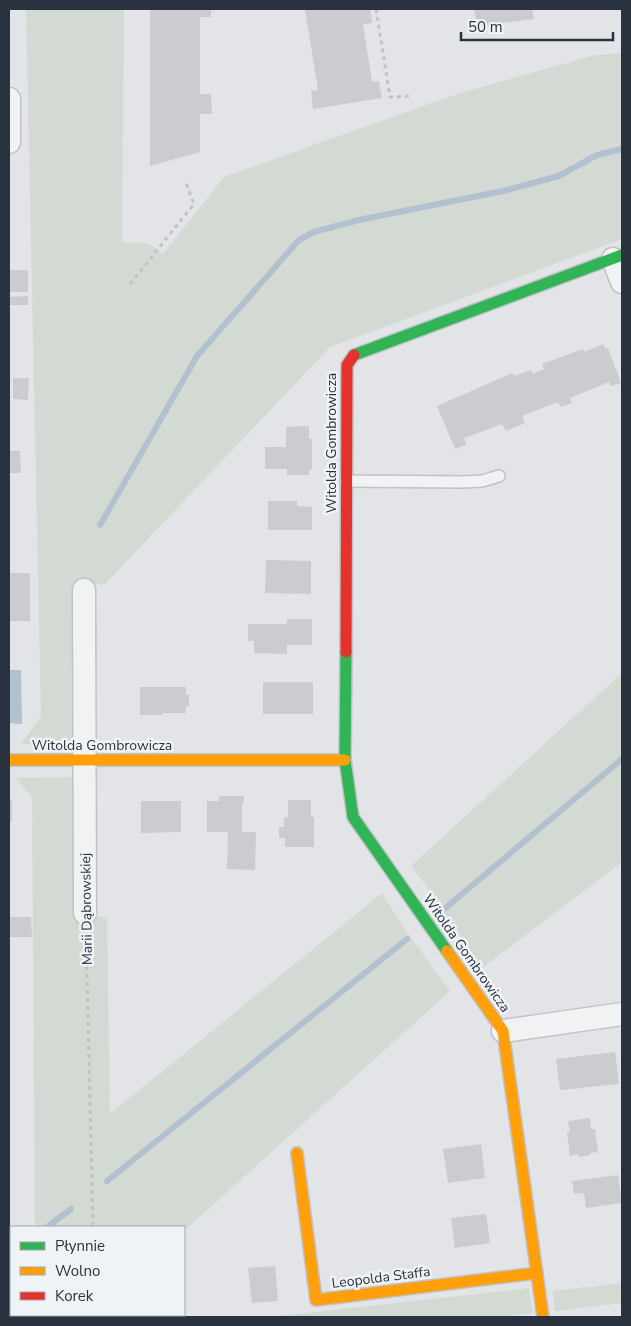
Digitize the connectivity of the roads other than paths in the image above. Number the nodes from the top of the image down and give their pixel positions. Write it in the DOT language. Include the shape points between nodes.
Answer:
graph roads {
  1 [pos="9,99"];
  2 [pos="9,120"];
  3 [pos="9,142"];
  4 [pos="618,257"];
  5 [pos="622,282"];
  6 [pos="499,476"];
  7 [pos="346,481"];
  8 [pos="84,590"];
  9 [pos="85,759"];
  10 [pos="9,760"];
  11 [pos="345,760"];
  12 [pos="85,913"];
  13 [pos="622,1014"];
  14 [pos="503,1031"];
  15 [pos="297,1153"];
  16 [pos="537,1273"];
  17 [pos="544,1317"];
  1 -- 2 [label="street"];
  2 -- 3 [label="street"];
  4 -- 5 [label="street"];
  4 -- 7 [label="street, Witolda Gombrowicza" via="354,354 347,365"];
  6 -- 7 [label="lane" via="462,482"];
  7 -- 11 [label="street, Witolda Gombrowicza"];
  8 -- 9 [label="street, Marii Dąbrowskiej"];
  9 -- 10 [label="street, Witolda Gombrowicza"];
  9 -- 11 [label="street, Witolda Gombrowicza"];
  9 -- 12 [label="street, Marii Dąbrowskiej"];
  11 -- 14 [label="street, Witolda Gombrowicza" via="353,817"];
  13 -- 14 [label="street"];
  14 -- 16 [label="street"];
  15 -- 16 [label="street, Leopolda Staffa" via="316,1300"];
  16 -- 17 [label="street"];
}
